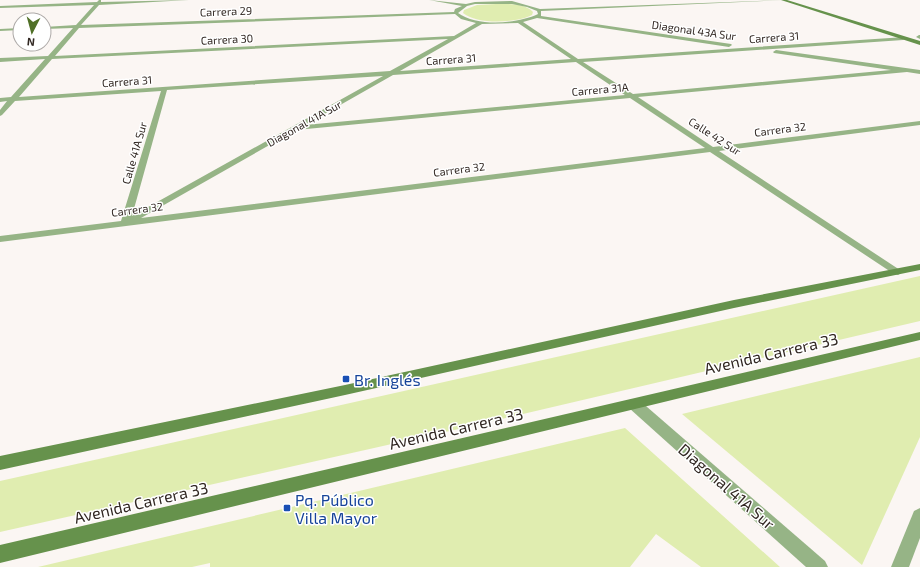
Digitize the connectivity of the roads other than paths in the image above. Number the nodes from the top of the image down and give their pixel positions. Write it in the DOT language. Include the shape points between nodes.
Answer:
graph roads {
  1 [pos="187,0"];
  2 [pos="431,0"];
  3 [pos="520,0"];
  4 [pos="783,0"];
  5 [pos="799,0"];
  6 [pos="484,1"];
  7 [pos="100,2"];
  8 [pos="515,3"];
  9 [pos="466,5"];
  10 [pos="0,7"];
  11 [pos="538,10"];
  12 [pos="456,12"];
  13 [pos="537,17"];
  14 [pos="482,22"];
  15 [pos="519,22"];
  16 [pos="78,26"];
  17 [pos="52,28"];
  18 [pos="12,29"];
  19 [pos="0,30"];
  20 [pos="455,37"];
  21 [pos="920,37"];
  22 [pos="903,38"];
  23 [pos="920,44"];
  24 [pos="752,48"];
  25 [pos="49,58"];
  26 [pos="0,60"];
  27 [pos="577,60"];
  28 [pos="908,70"];
  29 [pos="920,72"];
  30 [pos="391,73"];
  31 [pos="165,88"];
  32 [pos="632,96"];
  33 [pos="13,99"];
  34 [pos="0,100"];
  35 [pos="0,114"];
  36 [pos="920,123"];
  37 [pos="294,128"];
  38 [pos="714,150"];
  39 [pos="125,223"];
  40 [pos="0,239"];
  41 [pos="920,266"];
  42 [pos="898,272"];
  43 [pos="920,336"];
  44 [pos="634,404"];
  45 [pos="0,463"];
  46 [pos="920,516"];
  47 [pos="0,554"];
  48 [pos="819,567"];
  49 [pos="900,567"];
  1 -- 7 [label="street"];
  2 -- 9 [label="street"];
  3 -- 8 [label="street"];
  4 -- 11 [label="street"];
  4 -- 22 [label="main road"];
  5 -- 21 [label="main road"];
  6 -- 8 [label="street"];
  6 -- 9 [label="street"];
  7 -- 10 [label="street"];
  7 -- 16 [label="street"];
  8 -- 11 [label="street"];
  9 -- 12 [label="street"];
  11 -- 13 [label="street" via="540,15"];
  12 -- 14 [label="street" via="463,18"];
  12 -- 16 [label="street, Carrera 29"];
  13 -- 15 [label="street"];
  13 -- 24 [label="street, Diagonal 43A Sur"];
  14 -- 15 [label="street"];
  14 -- 20 [label="street, Diagonal 41A Sur"];
  15 -- 27 [label="street, Calle 42 Sur"];
  16 -- 17 [label="street, Carrera 29"];
  16 -- 25 [label="street"];
  18 -- 19 [label="street"];
  20 -- 25 [label="street, Carrera 30"];
  20 -- 30 [label="street, Diagonal 41A Sur"];
  22 -- 23 [label="main road"];
  22 -- 24 [label="street, Carrera 31"];
  24 -- 27 [label="street, Carrera 31"];
  24 -- 28 [label="street, Diagonal 43A Sur"];
  25 -- 26 [label="street, Carrera 30"];
  25 -- 33 [label="street"];
  27 -- 30 [label="street, Carrera 31"];
  27 -- 32 [label="street, Calle 42 Sur"];
  28 -- 29 [label="street, Diagonal 43A Sur"];
  28 -- 32 [label="street, Carrera 31A"];
  30 -- 31 [label="street, Carrera 31"];
  30 -- 37 [label="street, Diagonal 41A Sur"];
  31 -- 33 [label="street, Carrera 31"];
  31 -- 39 [label="street, Calle 41A Sur"];
  32 -- 37 [label="street, Carrera 31A"];
  32 -- 38 [label="street, Calle 42 Sur"];
  33 -- 34 [label="street, Carrera 31"];
  33 -- 35 [label="street"];
  36 -- 38 [label="street, Carrera 32"];
  37 -- 39 [label="street, Diagonal 41A Sur"];
  38 -- 39 [label="street, Carrera 32"];
  38 -- 42 [label="street, Calle 42 Sur"];
  39 -- 40 [label="street, Carrera 32"];
  41 -- 42 [label="main road"];
  42 -- 45 [label="main road" via="734,304 338,392"];
  43 -- 44 [label="main road, Avenida Carrera 33"];
  44 -- 47 [label="main road, Avenida Carrera 33"];
  44 -- 48 [label="street, Diagonal 41A Sur"];
  46 -- 49 [label="street"];
}
